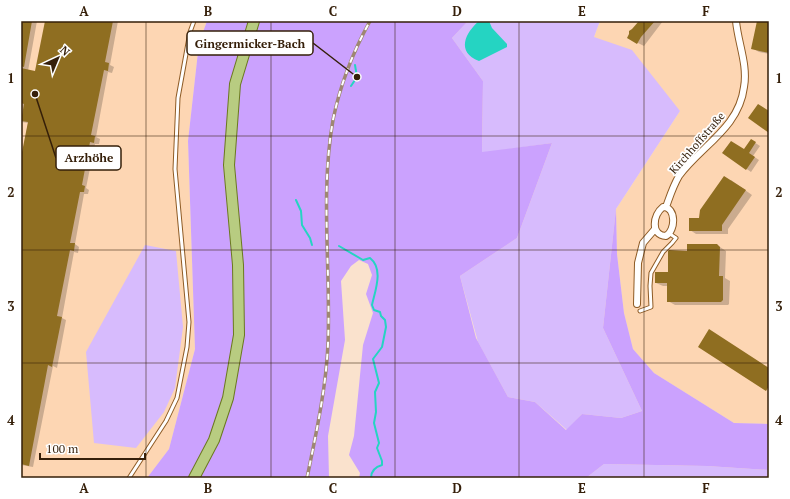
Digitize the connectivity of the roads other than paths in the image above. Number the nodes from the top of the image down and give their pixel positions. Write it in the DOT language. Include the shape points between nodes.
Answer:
graph roads {
  1 [pos="194,21"];
  2 [pos="254,21"];
  3 [pos="736,21"];
  4 [pos="666,207"];
  5 [pos="655,229"];
  6 [pos="670,234"];
  7 [pos="637,304"];
  8 [pos="640,311"];
  9 [pos="129,478"];
  10 [pos="194,478"];
  1 -- 9 [label="lane" via="178,98 175,169 189,322 187,347 177,398 169,416"];
  2 -- 10 [label="main road" via="235,84 229,165 238,265 239,335 228,398 214,440"];
  3 -- 4 [label="street, Kirchhoffstraße" via="745,72 741,102 728,125 679,176"];
  4 -- 5 [label="street, Kirchhoffstraße" via="660,209"];
  4 -- 6 [label="street" via="670,210 673,220"];
  5 -- 6 [label="street" via="661,235"];
  5 -- 7 [label="street, Kirchhoffstraße" via="643,243 638,263"];
  6 -- 8 [label="lane" via="676,238 663,252 651,273 651,307"];
}
